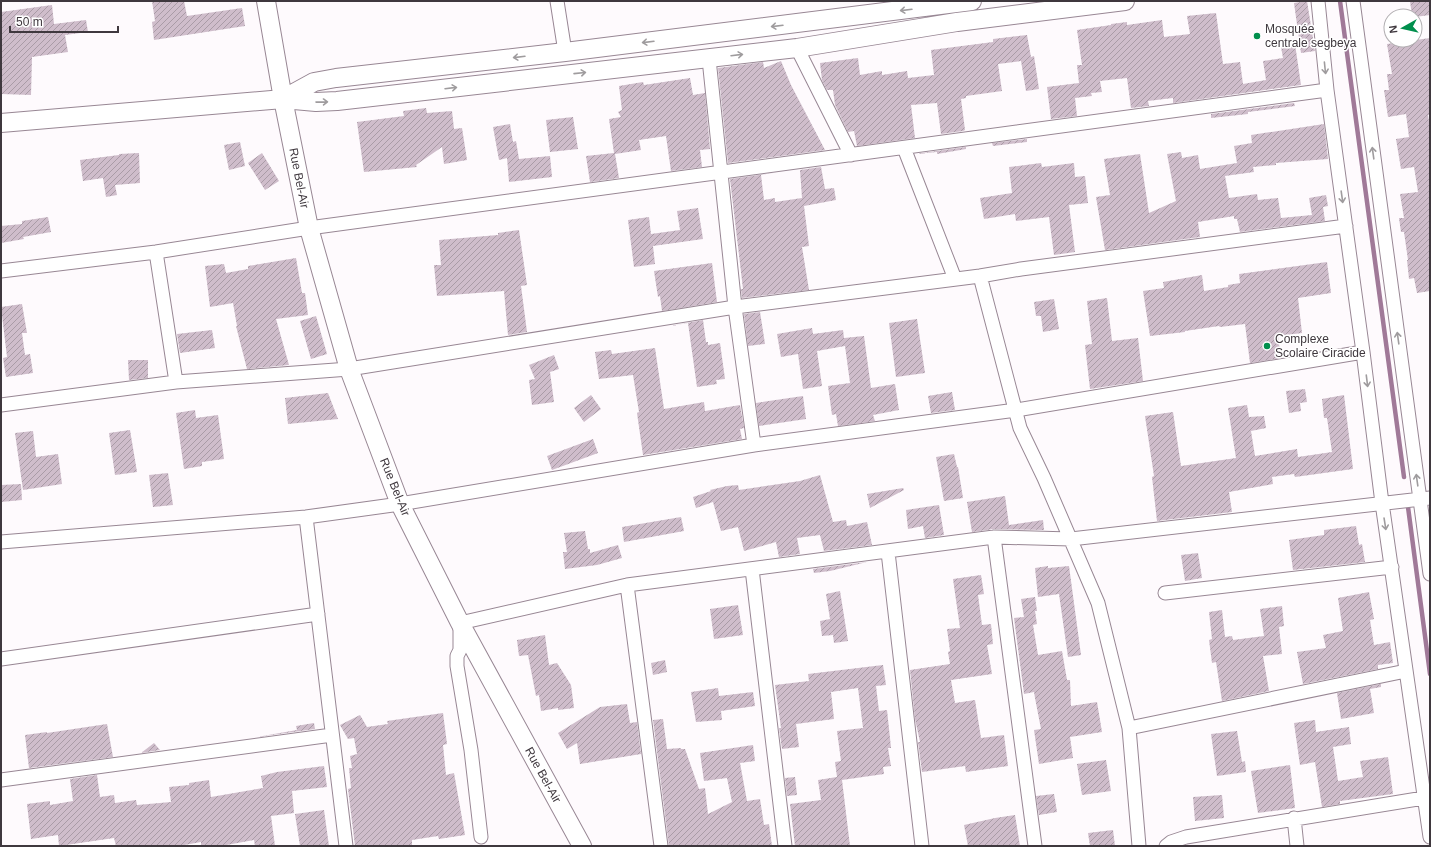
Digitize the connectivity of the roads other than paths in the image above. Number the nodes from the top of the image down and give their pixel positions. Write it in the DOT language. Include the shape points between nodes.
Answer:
graph roads {
  1 [pos="266,1"];
  2 [pos="557,1"];
  3 [pos="1125,1"];
  4 [pos="1318,1"];
  5 [pos="1353,1"];
  6 [pos="964,2"];
  7 [pos="797,48"];
  8 [pos="565,52"];
  9 [pos="709,59"];
  10 [pos="1327,90"];
  11 [pos="283,99"];
  12 [pos="1,123"];
  13 [pos="904,148"];
  14 [pos="851,155"];
  15 [pos="720,173"];
  16 [pos="1346,226"];
  17 [pos="309,228"];
  18 [pos="156,252"];
  19 [pos="1,271"];
  20 [pos="980,276"];
  21 [pos="955,279"];
  22 [pos="735,307"];
  23 [pos="1363,352"];
  24 [pos="349,369"];
  25 [pos="176,382"];
  26 [pos="1,405"];
  27 [pos="1016,410"];
  28 [pos="754,445"];
  29 [pos="1424,499"];
  30 [pos="1382,503"];
  31 [pos="400,504"];
  32 [pos="306,516"];
  33 [pos="994,537"];
  34 [pos="1071,539"];
  35 [pos="1,542"];
  36 [pos="888,552"];
  37 [pos="1392,567"];
  38 [pos="752,569"];
  39 [pos="1430,574"];
  40 [pos="627,585"];
  41 [pos="1165,593"];
  42 [pos="318,614"];
  43 [pos="460,623"];
  44 [pos="1,658"];
  45 [pos="1406,671"];
  46 [pos="1129,728"];
  47 [pos="332,735"];
  48 [pos="1,780"];
  49 [pos="1427,797"];
  50 [pos="1294,818"];
  51 [pos="481,837"];
  52 [pos="1430,837"];
  53 [pos="346,846"];
  54 [pos="582,846"];
  55 [pos="661,846"];
  56 [pos="785,846"];
  57 [pos="922,846"];
  58 [pos="1035,846"];
  59 [pos="1139,846"];
  60 [pos="1166,846"];
  61 [pos="1297,846"];
  1 -- 11 [label="main road, Rue Bel-Air"];
  2 -- 8 [label="street"];
  3 -- 7 [label="main road" via="957,22"];
  4 -- 10 [label="street, one-way"];
  29 -- 5 [label="street, one-way"];
  6 -- 8 [label="main road, one-way"];
  9 -- 7 [label="main road, one-way"];
  7 -- 14 [label="street"];
  8 -- 11 [label="main road, one-way" via="336,78 314,82"];
  11 -- 9 [label="main road, one-way" via="337,102"];
  9 -- 15 [label="street"];
  10 -- 13 [label="street"];
  10 -- 16 [label="street, one-way"];
  11 -- 12 [label="main road"];
  11 -- 17 [label="main road, Rue Bel-Air"];
  13 -- 14 [label="street"];
  13 -- 21 [label="street"];
  14 -- 15 [label="street"];
  15 -- 17 [label="street"];
  15 -- 22 [label="street"];
  16 -- 20 [label="street"];
  16 -- 23 [label="street"];
  17 -- 18 [label="street"];
  17 -- 24 [label="main road, Rue Bel-Air"];
  18 -- 19 [label="street"];
  18 -- 25 [label="street"];
  20 -- 21 [label="street"];
  20 -- 27 [label="street"];
  21 -- 22 [label="street"];
  22 -- 24 [label="street"];
  22 -- 28 [label="street"];
  23 -- 27 [label="street"];
  23 -- 30 [label="street, one-way"];
  24 -- 25 [label="street"];
  24 -- 31 [label="main road, Rue Bel-Air"];
  25 -- 26 [label="street"];
  27 -- 28 [label="street"];
  27 -- 34 [label="street" via="1020,428"];
  28 -- 31 [label="street"];
  29 -- 30 [label="street"];
  29 -- 39 [label="street"];
  30 -- 34 [label="street"];
  30 -- 37 [label="street, one-way"];
  31 -- 32 [label="street"];
  31 -- 43 [label="main road, Rue Bel-Air"];
  32 -- 35 [label="street"];
  32 -- 42 [label="street"];
  33 -- 34 [label="street"];
  33 -- 36 [label="street"];
  33 -- 58 [label="street"];
  34 -- 46 [label="street" via="1098,603"];
  36 -- 38 [label="street"];
  36 -- 57 [label="street"];
  37 -- 41 [label="street"];
  37 -- 45 [label="street"];
  38 -- 40 [label="street"];
  38 -- 56 [label="street"];
  40 -- 43 [label="street"];
  40 -- 55 [label="street"];
  42 -- 44 [label="street"];
  42 -- 47 [label="street"];
  43 -- 51 [label="street" via="460,650 457,656"];
  43 -- 54 [label="main road, Rue Bel-Air"];
  45 -- 46 [label="street"];
  45 -- 49 [label="street"];
  46 -- 59 [label="street"];
  47 -- 48 [label="street"];
  47 -- 53 [label="street"];
  49 -- 50 [label="street"];
  49 -- 52 [label="street"];
  50 -- 60 [label="street" via="1186,837"];
  50 -- 61 [label="street"];
}
